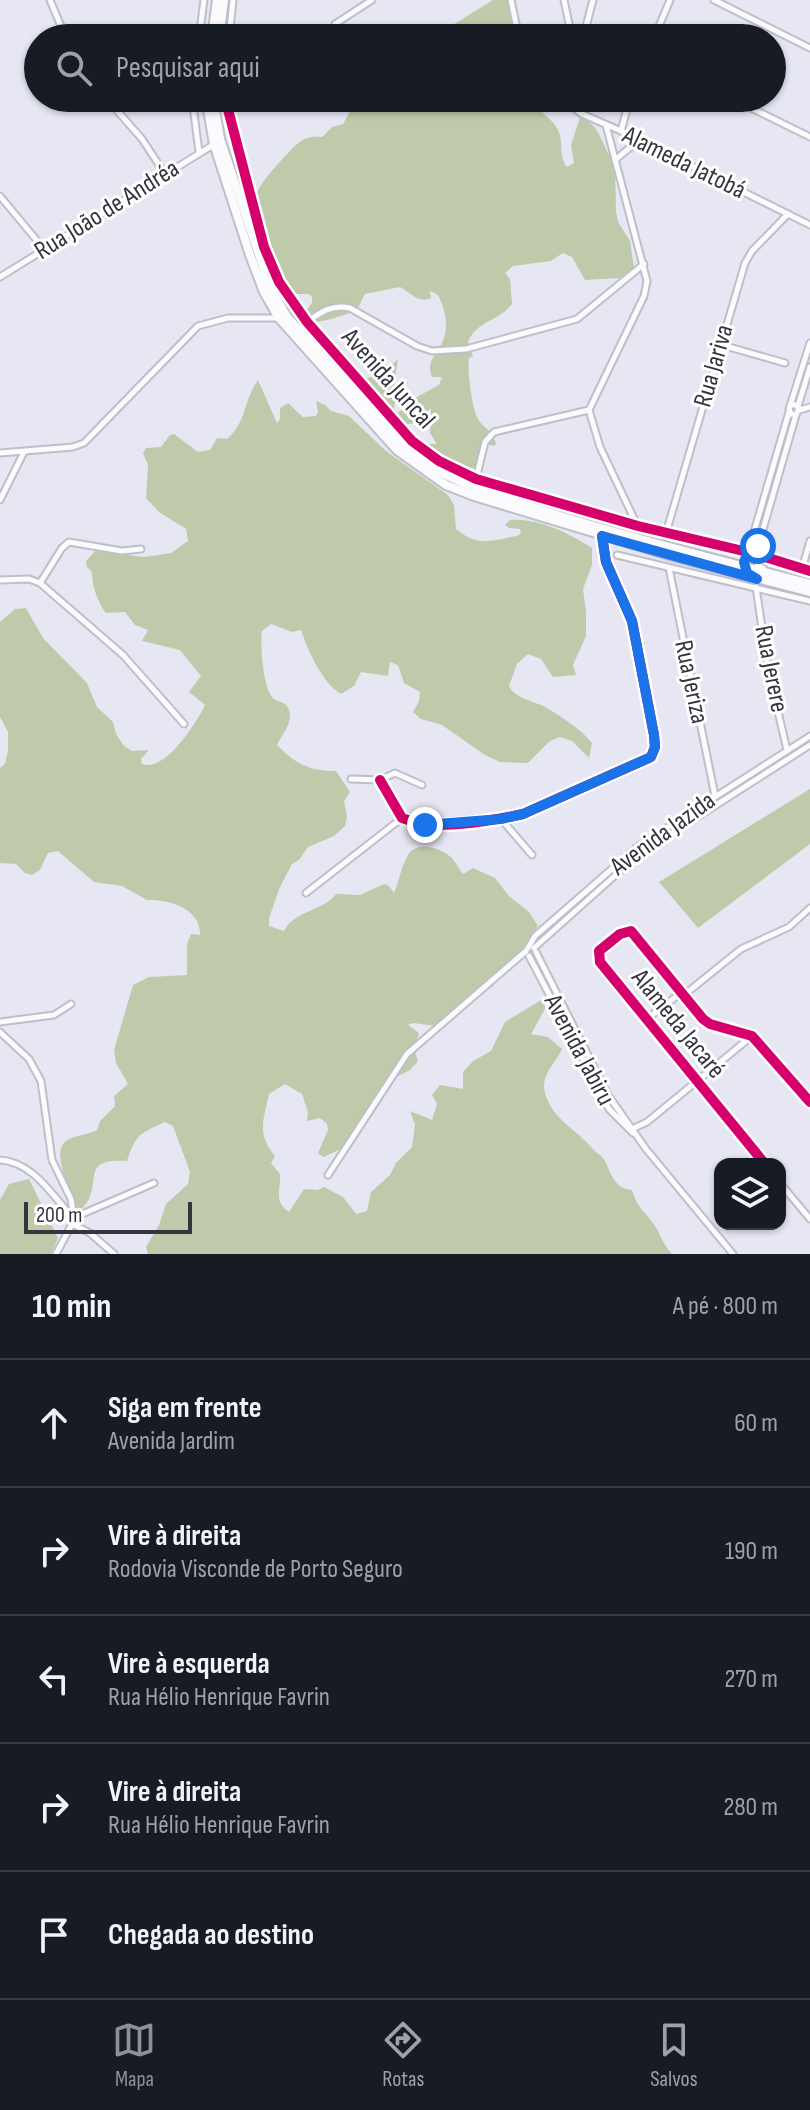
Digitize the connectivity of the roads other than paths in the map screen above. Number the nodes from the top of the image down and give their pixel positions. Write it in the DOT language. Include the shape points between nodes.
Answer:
graph roads {
  1 [pos="50,0"];
  2 [pos="204,0"];
  3 [pos="217,0"];
  4 [pos="224,0"];
  5 [pos="233,0"];
  6 [pos="372,0"];
  7 [pos="511,0"];
  8 [pos="564,0"];
  9 [pos="593,0"];
  10 [pos="670,0"];
  11 [pos="714,0"];
  12 [pos="60,24"];
  13 [pos="201,24"];
  14 [pos="214,24"];
  15 [pos="221,24"];
  16 [pos="230,24"];
  17 [pos="335,24"];
  18 [pos="516,24"];
  19 [pos="569,24"];
  20 [pos="587,24"];
  21 [pos="660,24"];
  22 [pos="762,24"];
  23 [pos="786,36"];
  24 [pos="810,48"];
  25 [pos="118,112"];
  26 [pos="194,112"];
  27 [pos="208,112"];
  28 [pos="215,112"];
  29 [pos="229,112"];
  30 [pos="579,112"];
  31 [pos="626,112"];
  32 [pos="759,112"];
  33 [pos="606,125"];
  34 [pos="621,131"];
  35 [pos="810,137"];
  36 [pos="639,140"];
  37 [pos="214,144"];
  38 [pos="199,152"];
  39 [pos="614,161"];
  40 [pos="165,174"];
  41 [pos="0,196"];
  42 [pos="788,214"];
  43 [pos="810,225"];
  44 [pos="44,249"];
  45 [pos="644,264"];
  46 [pos="0,277"];
  47 [pos="283,318"];
  48 [pos="307,322"];
  49 [pos="810,343"];
  50 [pos="722,345"];
  51 [pos="785,363"];
  52 [pos="810,367"];
  53 [pos="810,407"];
  54 [pos="589,410"];
  55 [pos="795,410"];
  56 [pos="25,451"];
  57 [pos="0,453"];
  58 [pos="476,479"];
  59 [pos="0,500"];
  60 [pos="638,526"];
  61 [pos="666,533"];
  62 [pos="602,536"];
  63 [pos="810,541"];
  64 [pos="141,549"];
  65 [pos="748,552"];
  66 [pos="756,554"];
  67 [pos="617,555"];
  68 [pos="744,566"];
  69 [pos="669,568"];
  70 [pos="802,569"];
  71 [pos="810,571"];
  72 [pos="772,574"];
  73 [pos="0,580"];
  74 [pos="40,583"];
  75 [pos="757,583"];
  76 [pos="810,584"];
  77 [pos="810,592"];
  78 [pos="810,601"];
  79 [pos="184,724"];
  80 [pos="810,736"];
  81 [pos="810,745"];
  82 [pos="787,751"];
  83 [pos="791,757"];
  84 [pos="351,779"];
  85 [pos="380,780"];
  86 [pos="422,785"];
  87 [pos="715,796"];
  88 [pos="719,803"];
  89 [pos="402,818"];
  90 [pos="501,819"];
  91 [pos="532,855"];
  92 [pos="306,893"];
  93 [pos="810,908"];
  94 [pos="531,951"];
  95 [pos="683,994"];
  96 [pos="71,1004"];
  97 [pos="647,1019"];
  98 [pos="0,1022"];
  99 [pos="0,1032"];
  100 [pos="752,1036"];
  101 [pos="697,1082"];
  102 [pos="810,1102"];
  103 [pos="631,1130"];
  104 [pos="760,1158"];
  105 [pos="0,1160"];
  106 [pos="328,1175"];
  107 [pos="154,1183"];
  108 [pos="786,1190"];
  109 [pos="810,1219"];
  110 [pos="72,1221"];
  111 [pos="56,1254"];
  112 [pos="114,1254"];
  113 [pos="733,1254"];
  1 -- 12 [label="street"];
  2 -- 13 [label="street"];
  3 -- 14 [label="main road"];
  4 -- 15 [label="main road"];
  5 -- 16 [label="street"];
  6 -- 17 [label="street"];
  7 -- 18 [label="street"];
  8 -- 19 [label="street"];
  9 -- 20 [label="street"];
  10 -- 21 [label="street"];
  11 -- 22 [label="street"];
  23 -- 24 [label="street"];
  25 -- 40 [label="street"];
  26 -- 38 [label="street"];
  27 -- 37 [label="main road"];
  28 -- 47 [label="main road" via="263,271"];
  29 -- 48 [label="street, Avenida Juncal" via="267,256"];
  30 -- 33 [label="street, Alameda Jatobá"];
  31 -- 34 [label="street"];
  32 -- 35 [label="street"];
  33 -- 34 [label="street, Alameda Jatobá"];
  33 -- 39 [label="street"];
  34 -- 36 [label="street, Alameda Jatobá"];
  36 -- 39 [label="street"];
  36 -- 42 [label="street, Alameda Jatobá"];
  37 -- 38 [label="street, Rua João de Andréa"];
  37 -- 47 [label="main road" via="257,274"];
  38 -- 40 [label="street, Rua João de Andréa"];
  39 -- 45 [label="street"];
  40 -- 44 [label="street, Rua João de Andréa"];
  41 -- 44 [label="street"];
  42 -- 43 [label="street, Alameda Jatobá"];
  42 -- 50 [label="street, Rua Jariva" via="745,263"];
  44 -- 46 [label="street, Rua João de Andréa"];
  45 -- 48 [label="street" via="577,319 466,349 432,351 417,346 341,306"];
  45 -- 54 [label="street" via="644,296"];
  47 -- 56 [label="street" via="228,318 198,326 84,443"];
  47 -- 62 [label="main road" via="397,450 416,464 459,491"];
  47 -- 68 [label="main road" via="402,445 449,479 592,526"];
  48 -- 58 [label="street, Avenida Juncal" via="412,441"];
  49 -- 55 [label="street"];
  50 -- 51 [label="street"];
  50 -- 61 [label="street, Rua Jariva"];
  52 -- 55 [label="street"];
  53 -- 55 [label="street"];
  54 -- 58 [label="street" via="494,432 485,442"];
  54 -- 60 [label="street" via="600,447"];
  55 -- 65 [label="street"];
  55 -- 66 [label="street"];
  56 -- 57 [label="street"];
  56 -- 59 [label="street"];
  58 -- 60 [label="street, Avenida Juncal"];
  60 -- 61 [label="street, Avenida Juncal"];
  61 -- 65 [label="street, Avenida Juncal"];
  62 -- 75 [label="main road"];
  62 -- 90 [label="street" via="606,562 632,621 654,752 565,796"];
  63 -- 70 [label="street"];
  64 -- 74 [label="street" via="69,542"];
  65 -- 66 [label="street, Avenida Juncal"];
  65 -- 68 [label="street"];
  66 -- 70 [label="street, Avenida Juncal"];
  66 -- 72 [label="street" via="758,565"];
  67 -- 69 [label="street"];
  68 -- 72 [label="main road"];
  68 -- 75 [label="main road"];
  69 -- 75 [label="street"];
  69 -- 87 [label="street, Rua Jeriza"];
  70 -- 71 [label="street, Avenida Juncal"];
  72 -- 76 [label="main road"];
  73 -- 74 [label="street"];
  74 -- 79 [label="street" via="123,655"];
  75 -- 77 [label="main road"];
  75 -- 78 [label="street"];
  75 -- 82 [label="street, Rua Jerere" via="768,669"];
  80 -- 82 [label="street, Avenida Jazida"];
  81 -- 83 [label="street, Avenida Jazida"];
  82 -- 83 [label="street, Rua Jerere" via="793,751"];
  82 -- 87 [label="street, Avenida Jazida"];
  83 -- 88 [label="street, Avenida Jazida"];
  84 -- 85 [label="street"];
  85 -- 86 [label="street" via="395,773"];
  85 -- 89 [label="street"];
  87 -- 88 [label="street, Rua Jeriza" via="713,801"];
  87 -- 94 [label="street, Avenida Jazida" via="637,847 535,936"];
  88 -- 94 [label="street, Avenida Jazida" via="638,855"];
  89 -- 90 [label="street" via="425,825"];
  89 -- 92 [label="street"];
  90 -- 91 [label="street"];
  93 -- 95 [label="street" via="789,927 741,949"];
  94 -- 103 [label="street, Avenida Jabiru"];
  94 -- 106 [label="street, Avenida Jazida" via="407,1054"];
  95 -- 97 [label="street"];
  95 -- 97 [label="street, Alameda Jacaré" via="636,935 627,930 620,934 598,957"];
  95 -- 100 [label="street, Alameda Jacaré" via="710,1024"];
  96 -- 98 [label="street" via="54,1015"];
  97 -- 101 [label="street, Alameda Jacaré"];
  99 -- 110 [label="street" via="36,1067 52,1160 71,1199"];
  100 -- 101 [label="street"];
  100 -- 102 [label="street, Alameda Jacaré"];
  101 -- 103 [label="street"];
  101 -- 104 [label="street, Alameda Jacaré"];
  103 -- 113 [label="street, Avenida Jabiru"];
  105 -- 110 [label="street" via="30,1170"];
  107 -- 110 [label="street"];
  108 -- 109 [label="street"];
  110 -- 111 [label="street"];
  110 -- 112 [label="street"];
}
